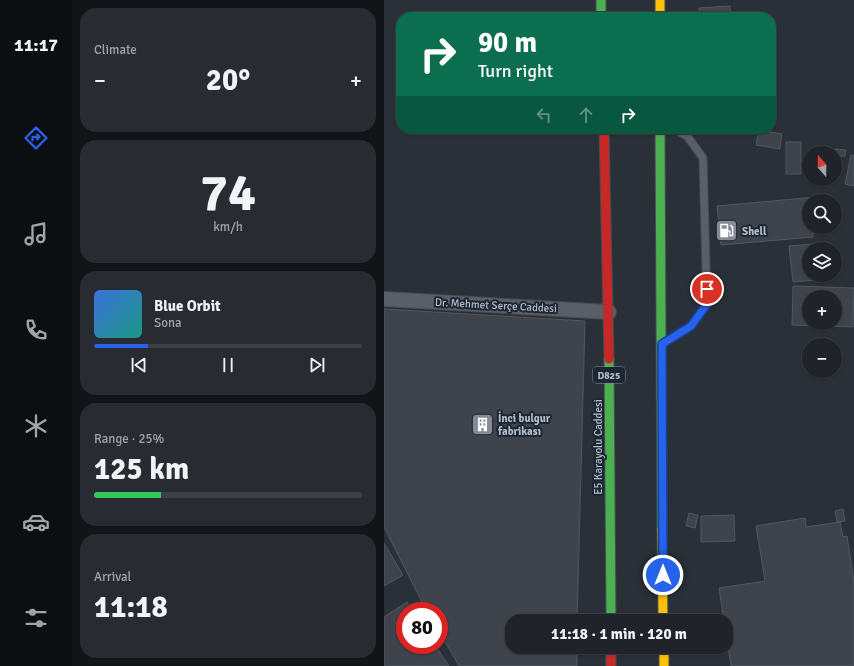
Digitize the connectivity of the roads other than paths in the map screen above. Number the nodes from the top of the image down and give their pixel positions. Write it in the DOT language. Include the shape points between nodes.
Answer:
graph roads {
  1 [pos="601,0"];
  2 [pos="660,0"];
  3 [pos="601,12"];
  4 [pos="660,12"];
  5 [pos="604,134"];
  6 [pos="660,134"];
  7 [pos="683,134"];
  8 [pos="384,299"];
  9 [pos="609,312"];
  10 [pos="662,344"];
  11 [pos="611,614"];
  12 [pos="664,614"];
  13 [pos="611,654"];
  14 [pos="664,654"];
  15 [pos="612,666"];
  16 [pos="664,666"];
  1 -- 3 [label="highway"];
  2 -- 4 [label="highway"];
  5 -- 9 [label="highway, E5 Karayolu Caddesi / D825"];
  6 -- 10 [label="highway"];
  7 -- 10 [label="lane" via="703,158 707,304 691,326"];
  8 -- 9 [label="street, Dr. Mehmet Serçe Caddesi"];
  9 -- 11 [label="highway, E5 Karayolu Caddesi / D825"];
  10 -- 12 [label="highway"];
  13 -- 15 [label="highway"];
  14 -- 16 [label="highway"];
}
